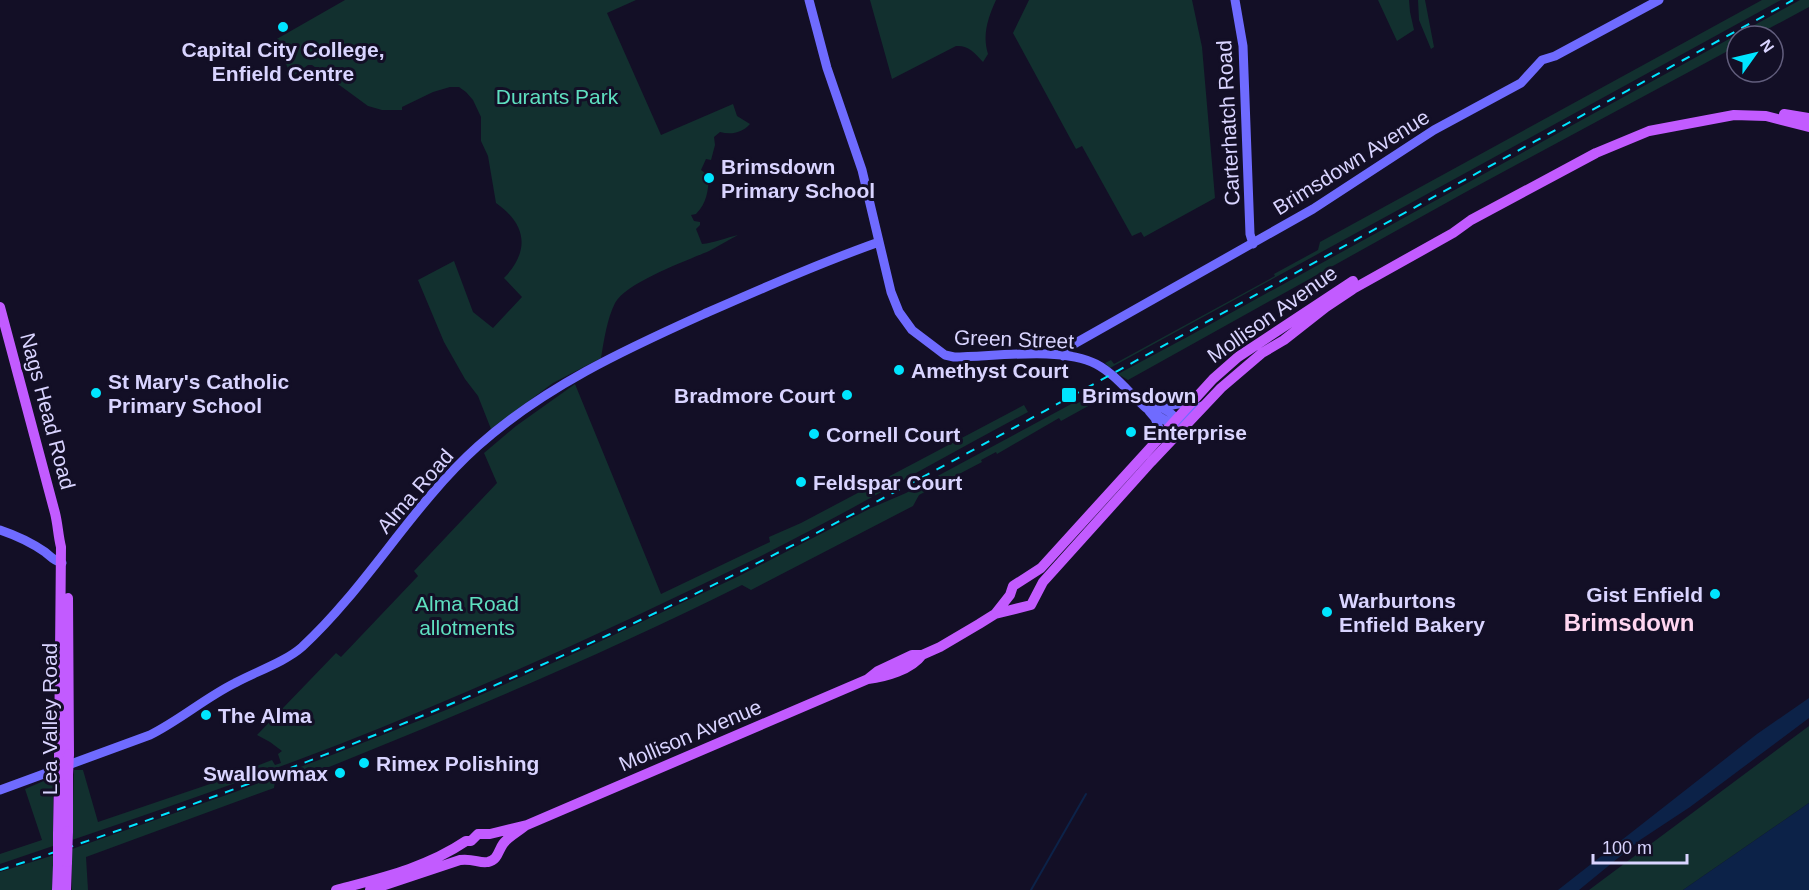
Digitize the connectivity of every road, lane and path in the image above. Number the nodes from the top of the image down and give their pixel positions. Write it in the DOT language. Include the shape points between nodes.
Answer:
graph roads {
  1 [pos="809,0"];
  2 [pos="1235,0"];
  3 [pos="1659,0"];
  4 [pos="1766,116"];
  5 [pos="1809,118"];
  6 [pos="1809,127"];
  7 [pos="879,242"];
  8 [pos="1253,244"];
  9 [pos="0,307"];
  10 [pos="1063,356"];
  11 [pos="1134,397"];
  12 [pos="1198,402"];
  13 [pos="1162,407"];
  14 [pos="1148,410"];
  15 [pos="1177,424"];
  16 [pos="1150,449"];
  17 [pos="58,525"];
  18 [pos="0,530"];
  19 [pos="64,548"];
  20 [pos="46,553"];
  21 [pos="62,563"];
  22 [pos="1023,581"];
  23 [pos="1036,594"];
  24 [pos="1010,595"];
  25 [pos="1022,607"];
  26 [pos="995,614"];
  27 [pos="64,756"];
  28 [pos="0,790"];
  29 [pos="527,825"];
  30 [pos="490,834"];
  31 [pos="471,841"];
  32 [pos="499,853"];
  33 [pos="476,860"];
  34 [pos="62,863"];
  35 [pos="57,890"];
  36 [pos="66,890"];
  37 [pos="336,890"];
  38 [pos="370,890"];
  1 -- 7 [label="street, Green Street" via="862,171"];
  2 -- 8 [label="street, Carterhatch Road" via="1243,46"];
  3 -- 8 [label="street, Brimsdown Avenue" via="1542,60 1521,83 1434,130 1313,210"];
  4 -- 5 [label="main road, Mollison Avenue"];
  4 -- 6 [label="main road, Mollison Avenue"];
  4 -- 12 [label="main road, Mollison Avenue" via="1734,115 1649,131 1596,153 1471,220 1326,307"];
  7 -- 10 [label="street, Green Street" via="899,312 921,339 945,355"];
  7 -- 28 [label="street, Alma Road" via="641,342 575,376 479,445 298,650 233,683 150,735"];
  8 -- 10 [label="street, Brimsdown Avenue" via="1074,344"];
  9 -- 17 [label="main road, Nags Head Road"];
  10 -- 11 [label="street, Green Street" via="1096,364"];
  11 -- 13 [label="street, Green Street"];
  11 -- 14 [label="street, Green Street"];
  12 -- 13 [label="street"];
  12 -- 15 [label="main road, Mollison Avenue"];
  13 -- 15 [label="street, Green Street"];
  14 -- 15 [label="street, Green Street"];
  14 -- 16 [label="street" via="1159,428"];
  15 -- 16 [label="main road, Mollison Avenue"];
  15 -- 23 [label="main road, Mollison Avenue" via="1169,445 1063,559"];
  16 -- 22 [label="main road, Mollison Avenue" via="1041,568"];
  17 -- 19 [label="main road, Lea Valley Road"];
  18 -- 20 [label="street"];
  19 -- 20 [label="street"];
  19 -- 21 [label="main road, Lea Valley Road" via="66,562"];
  19 -- 27 [label="main road, Lea Valley Road" via="69,564"];
  20 -- 21 [label="street"];
  21 -- 27 [label="main road, Lea Valley Road"];
  22 -- 23 [label="main road" via="1031,584"];
  22 -- 24 [label="main road, Mollison Avenue" via="1013,586"];
  23 -- 25 [label="main road, Mollison Avenue" via="1030,605"];
  24 -- 25 [label="main road"];
  24 -- 26 [label="main road, Mollison Avenue"];
  25 -- 26 [label="main road, Mollison Avenue"];
  26 -- 29 [label="main road, Mollison Avenue" via="922,655 917,663 868,679"];
  27 -- 34 [label="main road, Lea Valley Road, bridge"];
  29 -- 30 [label="main road, Mollison Avenue"];
  29 -- 32 [label="main road, Mollison Avenue" via="503,844"];
  30 -- 31 [label="main road, Mollison Avenue" via="478,834"];
  30 -- 32 [label="main road" via="498,842"];
  31 -- 33 [label="main road" via="470,849"];
  31 -- 37 [label="main road, Mollison Avenue" via="414,868"];
  32 -- 33 [label="main road" via="491,861"];
  33 -- 38 [label="main road" via="454,862"];
  34 -- 35 [label="main road, Lea Valley Road"];
  34 -- 36 [label="main road, Lea Valley Road"];
}
